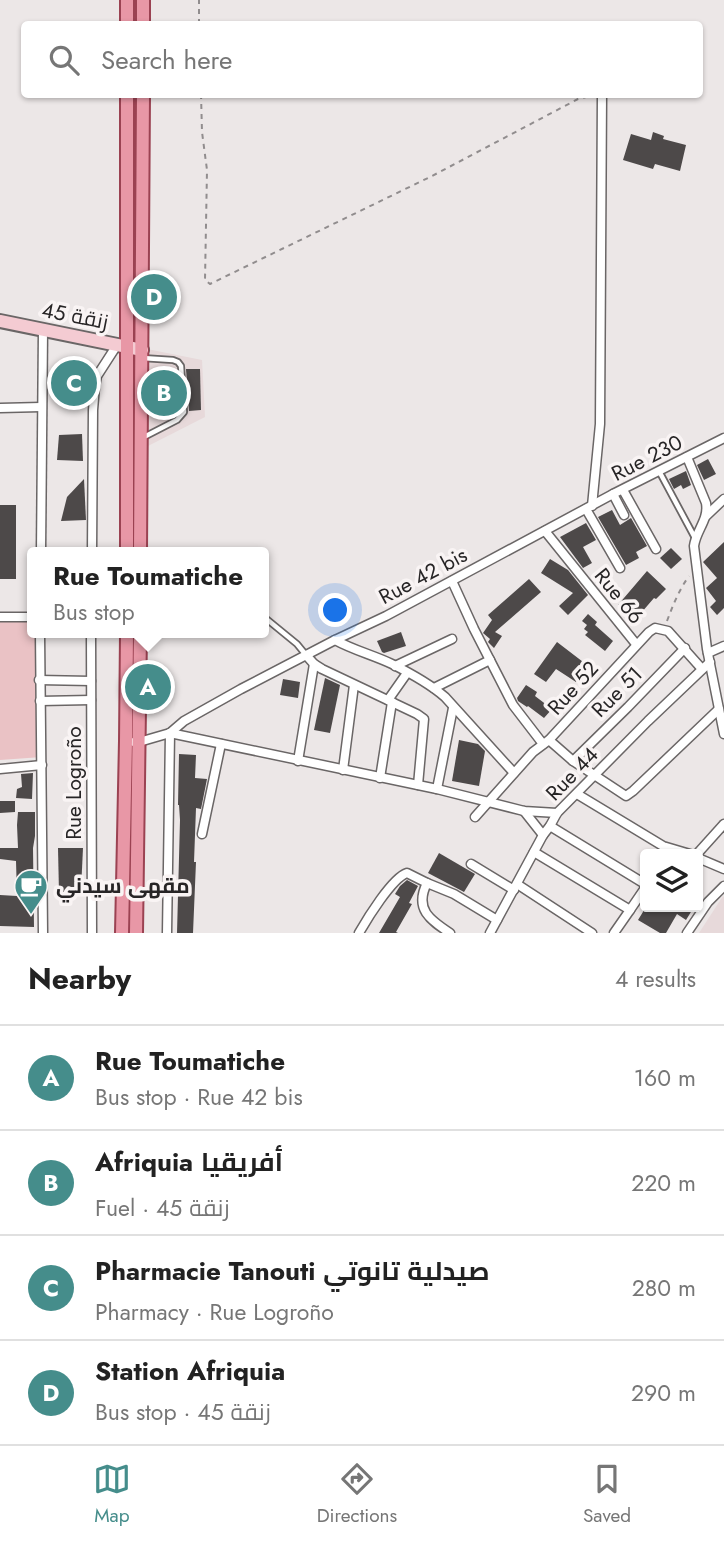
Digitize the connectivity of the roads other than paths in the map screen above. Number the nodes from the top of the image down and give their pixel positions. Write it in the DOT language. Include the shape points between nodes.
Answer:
graph roads {
  1 [pos="127,0"];
  2 [pos="143,0"];
  3 [pos="127,21"];
  4 [pos="143,21"];
  5 [pos="127,98"];
  6 [pos="143,98"];
  7 [pos="602,98"];
  8 [pos="0,320"];
  9 [pos="43,330"];
  10 [pos="122,346"];
  11 [pos="142,354"];
  12 [pos="41,407"];
  13 [pos="0,408"];
  14 [pos="724,438"];
  15 [pos="140,439"];
  16 [pos="687,457"];
  17 [pos="659,471"];
  18 [pos="623,490"];
  19 [pos="613,494"];
  20 [pos="724,499"];
  21 [pos="589,508"];
  22 [pos="624,515"];
  23 [pos="706,516"];
  24 [pos="545,531"];
  25 [pos="695,538"];
  26 [pos="41,547"];
  27 [pos="92,547"];
  28 [pos="127,547"];
  29 [pos="140,547"];
  30 [pos="656,549"];
  31 [pos="620,568"];
  32 [pos="452,581"];
  33 [pos="0,617"];
  34 [pos="27,617"];
  35 [pos="269,621"];
  36 [pos="40,638"];
  37 [pos="91,638"];
  38 [pos="127,638"];
  39 [pos="139,638"];
  40 [pos="452,639"];
  41 [pos="334,640"];
  42 [pos="636,644"];
  43 [pos="724,646"];
  44 [pos="685,648"];
  45 [pos="306,655"];
  46 [pos="709,658"];
  47 [pos="490,660"];
  48 [pos="314,664"];
  49 [pos="395,666"];
  50 [pos="702,669"];
  51 [pos="407,673"];
  52 [pos="39,680"];
  53 [pos="91,681"];
  54 [pos="354,685"];
  55 [pos="434,688"];
  56 [pos="91,700"];
  57 [pos="40,701"];
  58 [pos="390,701"];
  59 [pos="453,708"];
  60 [pos="719,709"];
  61 [pos="170,733"];
  62 [pos="724,734"];
  63 [pos="133,742"];
  64 [pos="546,742"];
  65 [pos="221,744"];
  66 [pos="298,761"];
  67 [pos="573,761"];
  68 [pos="42,765"];
  69 [pos="0,769"];
  70 [pos="343,770"];
  71 [pos="514,774"];
  72 [pos="594,776"];
  73 [pos="380,778"];
  74 [pos="418,785"];
  75 [pos="437,789"];
  76 [pos="578,794"];
  77 [pos="489,802"];
  78 [pos="524,811"];
  79 [pos="557,813"];
  80 [pos="475,817"];
  81 [pos="724,824"];
  82 [pos="550,826"];
  83 [pos="202,834"];
  84 [pos="543,835"];
  85 [pos="665,849"];
  86 [pos="703,849"];
  87 [pos="534,852"];
  88 [pos="703,859"];
  89 [pos="471,864"];
  90 [pos="724,869"];
  91 [pos="426,883"];
  92 [pos="640,883"];
  93 [pos="724,886"];
  94 [pos="515,887"];
  95 [pos="640,894"];
  96 [pos="630,910"];
  97 [pos="497,920"];
  98 [pos="43,933"];
  99 [pos="92,933"];
  100 [pos="122,933"];
  101 [pos="136,933"];
  102 [pos="167,933"];
  103 [pos="359,933"];
  104 [pos="450,933"];
  105 [pos="490,933"];
  106 [pos="592,933"];
  107 [pos="614,933"];
  108 [pos="687,933"];
  1 -- 3 [label="main road"];
  2 -- 4 [label="main road"];
  5 -- 10 [label="main road"];
  6 -- 11 [label="main road"];
  7 -- 21 [label="street" via="600,424"];
  8 -- 9 [label="street, زنقة 45"];
  9 -- 10 [label="street, زنقة 45"];
  9 -- 12 [label="street"];
  10 -- 11 [label="street, زنقة 45"];
  10 -- 27 [label="street" via="97,376 95,386"];
  10 -- 28 [label="main road"];
  11 -- 15 [label="main road"];
  11 -- 15 [label="lane" via="181,366 184,412"];
  12 -- 13 [label="street"];
  12 -- 26 [label="street"];
  14 -- 16 [label="street, Rue 230"];
  15 -- 29 [label="main road"];
  16 -- 17 [label="street, Rue 230"];
  16 -- 23 [label="street" via="706,503"];
  17 -- 18 [label="street, Rue 230"];
  17 -- 25 [label="lane"];
  18 -- 19 [label="street, Rue 230"];
  18 -- 30 [label="street"];
  19 -- 21 [label="street, Rue 230"];
  19 -- 22 [label="street"];
  20 -- 23 [label="street"];
  21 -- 24 [label="street, Rue 42 bis"];
  21 -- 31 [label="street"];
  23 -- 25 [label="street"];
  24 -- 32 [label="street, Rue 42 bis"];
  24 -- 42 [label="street, Rue 66"];
  25 -- 46 [label="street"];
  32 -- 41 [label="street, Rue 42 bis"];
  32 -- 47 [label="street"];
  33 -- 34 [label="street"];
  35 -- 45 [label="lane"];
  36 -- 52 [label="street"];
  37 -- 53 [label="street, Rue Logroño"];
  38 -- 63 [label="main road"];
  39 -- 63 [label="main road"];
  40 -- 49 [label="street"];
  41 -- 45 [label="street, Rue 42 bis"];
  41 -- 49 [label="street"];
  42 -- 44 [label="street, Rue 66" via="652,629 664,629"];
  42 -- 64 [label="street, Rue 52"];
  43 -- 46 [label="street, Rue 44"];
  44 -- 50 [label="street, Rue 66"];
  44 -- 67 [label="street, Rue 51"];
  45 -- 48 [label="street"];
  45 -- 61 [label="street, Rue 42 bis" via="196,714"];
  46 -- 50 [label="street, Rue 44"];
  46 -- 60 [label="street"];
  47 -- 55 [label="street"];
  47 -- 64 [label="street" via="513,705"];
  48 -- 54 [label="street"];
  48 -- 66 [label="street"];
  49 -- 51 [label="street"];
  50 -- 72 [label="street, Rue 44"];
  51 -- 55 [label="street"];
  51 -- 58 [label="street"];
  52 -- 53 [label="street"];
  52 -- 57 [label="street"];
  53 -- 56 [label="street, Rue Logroño"];
  54 -- 58 [label="street"];
  54 -- 70 [label="street"];
  55 -- 59 [label="street"];
  56 -- 57 [label="street"];
  56 -- 99 [label="street, Rue Logroño"];
  57 -- 68 [label="street"];
  58 -- 73 [label="street"];
  58 -- 74 [label="street" via="425,722"];
  59 -- 71 [label="street"];
  59 -- 75 [label="street"];
  60 -- 62 [label="street"];
  60 -- 72 [label="street" via="629,795"];
  61 -- 63 [label="street, Rue 42 bis"];
  61 -- 65 [label="street"];
  61 -- 102 [label="street"];
  63 -- 100 [label="main road"];
  63 -- 101 [label="main road"];
  64 -- 67 [label="street"];
  64 -- 71 [label="street, Rue 52"];
  65 -- 66 [label="street"];
  65 -- 83 [label="street"];
  66 -- 70 [label="street"];
  67 -- 72 [label="street"];
  68 -- 69 [label="street"];
  68 -- 98 [label="street"];
  70 -- 73 [label="street"];
  71 -- 77 [label="street, Rue 52"];
  72 -- 76 [label="street, Rue 44"];
  73 -- 74 [label="street"];
  74 -- 75 [label="street"];
  75 -- 77 [label="street"];
  76 -- 79 [label="street, Rue 44"];
  76 -- 85 [label="street"];
  77 -- 78 [label="street"];
  77 -- 80 [label="street, Rue 52"];
  78 -- 79 [label="street"];
  78 -- 84 [label="street"];
  79 -- 82 [label="street, Rue 44"];
  81 -- 86 [label="street"];
  82 -- 84 [label="street, Rue 44"];
  82 -- 92 [label="street"];
  84 -- 87 [label="street, Rue 44"];
  87 -- 94 [label="street, Rue 44"];
  87 -- 96 [label="street"];
  88 -- 90 [label="street"];
  89 -- 94 [label="street"];
  91 -- 97 [label="street"];
  91 -- 103 [label="street" via="402,874"];
  91 -- 104 [label="street" via="425,911"];
  93 -- 108 [label="street"];
  94 -- 97 [label="street, Rue 44"];
  94 -- 106 [label="street"];
  95 -- 96 [label="street"];
  96 -- 107 [label="street"];
  97 -- 105 [label="street, Rue 44"];
}
